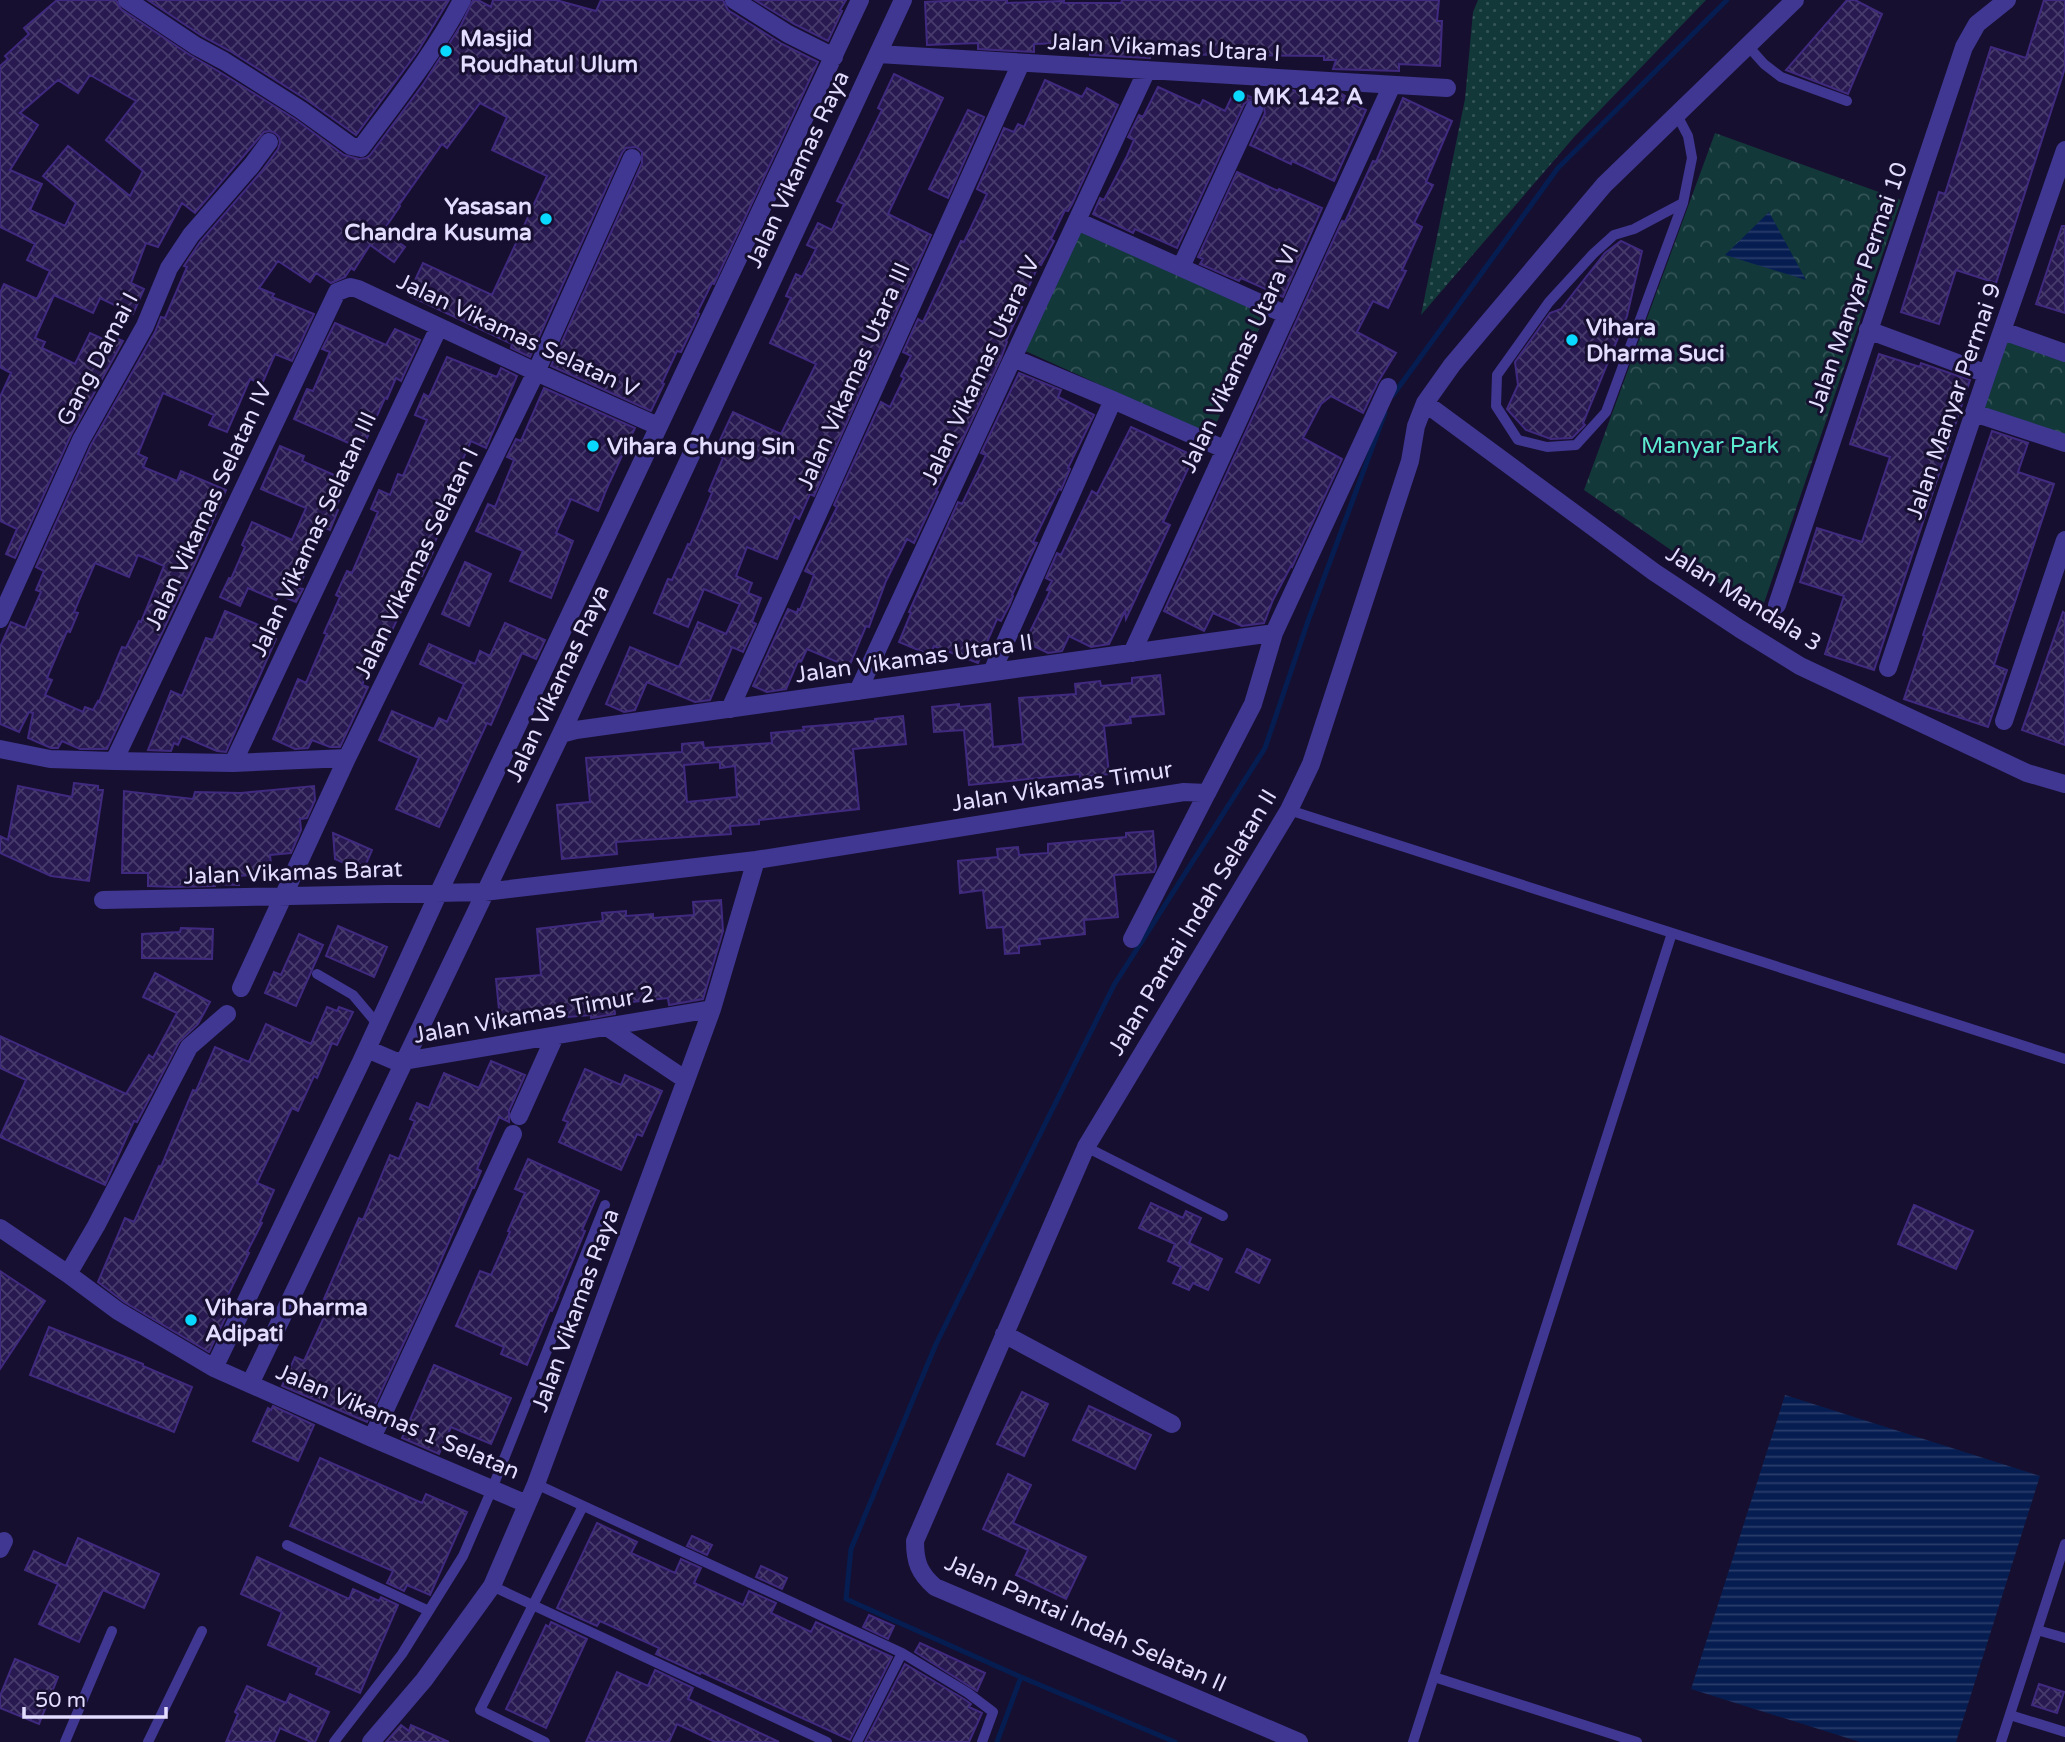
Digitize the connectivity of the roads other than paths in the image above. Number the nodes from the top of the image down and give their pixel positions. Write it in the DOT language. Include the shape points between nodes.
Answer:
graph roads {
  1 [pos="127,0"];
  2 [pos="462,0"];
  3 [pos="734,0"];
  4 [pos="860,0"];
  5 [pos="903,0"];
  6 [pos="1796,0"];
  7 [pos="2007,0"];
  8 [pos="1748,46"];
  9 [pos="878,54"];
  10 [pos="834,57"];
  11 [pos="1021,63"];
  12 [pos="1147,70"];
  13 [pos="1392,85"];
  14 [pos="1447,88"];
  15 [pos="1847,100"];
  16 [pos="1254,109"];
  17 [pos="1677,115"];
  18 [pos="269,142"];
  19 [pos="2065,150"];
  20 [pos="632,158"];
  21 [pos="1682,203"];
  22 [pos="1077,221"];
  23 [pos="1181,267"];
  24 [pos="358,289"];
  25 [pos="1287,315"];
  26 [pos="439,327"];
  27 [pos="1868,330"];
  28 [pos="2003,331"];
  29 [pos="2065,352"];
  30 [pos="1013,358"];
  31 [pos="536,372"];
  32 [pos="1987,374"];
  33 [pos="1388,387"];
  34 [pos="1113,400"];
  35 [pos="1425,403"];
  36 [pos="1974,413"];
  37 [pos="658,426"];
  38 [pos="2065,443"];
  39 [pos="1224,449"];
  40 [pos="2065,540"];
  41 [pos="1777,605"];
  42 [pos="0,619"];
  43 [pos="1274,633"];
  44 [pos="1132,653"];
  45 [pos="1888,668"];
  46 [pos="992,672"];
  47 [pos="858,691"];
  48 [pos="730,709"];
  49 [pos="2004,721"];
  50 [pos="561,734"];
  51 [pos="0,749"];
  52 [pos="347,758"];
  53 [pos="114,761"];
  54 [pos="233,763"];
  55 [pos="2065,784"];
  56 [pos="1207,793"];
  57 [pos="1289,810"];
  58 [pos="756,860"];
  59 [pos="443,892"];
  60 [pos="479,892"];
  61 [pos="283,897"];
  62 [pos="103,900"];
  63 [pos="1672,933"];
  64 [pos="1132,939"];
  65 [pos="317,974"];
  66 [pos="242,988"];
  67 [pos="712,1009"];
  68 [pos="227,1014"];
  69 [pos="379,1023"];
  70 [pos="607,1027"];
  71 [pos="555,1036"];
  72 [pos="371,1051"];
  73 [pos="2065,1059"];
  74 [pos="399,1061"];
  75 [pos="686,1080"];
  76 [pos="519,1116"];
  77 [pos="513,1134"];
  78 [pos="1086,1147"];
  79 [pos="605,1205"];
  80 [pos="1223,1216"];
  81 [pos="0,1228"];
  82 [pos="68,1274"];
  83 [pos="1004,1334"];
  84 [pos="219,1370"];
  85 [pos="246,1382"];
  86 [pos="1172,1424"];
  87 [pos="372,1438"];
  88 [pos="536,1484"];
  89 [pos="492,1489"];
  90 [pos="527,1504"];
  91 [pos="583,1506"];
  92 [pos="287,1545"];
  93 [pos="2065,1546"];
  94 [pos="492,1586"];
  95 [pos="534,1604"];
  96 [pos="429,1611"];
  97 [pos="2037,1630"];
  98 [pos="112,1631"];
  99 [pos="202,1631"];
  100 [pos="2065,1639"];
  101 [pos="902,1653"];
  102 [pos="1434,1677"];
  103 [pos="2010,1715"];
  104 [pos="2065,1732"];
  105 [pos="65,1742"];
  106 [pos="148,1742"];
  107 [pos="334,1742"];
  108 [pos="371,1742"];
  109 [pos="545,1742"];
  110 [pos="827,1742"];
  111 [pos="857,1742"];
  112 [pos="982,1742"];
  113 [pos="1299,1742"];
  114 [pos="1413,1742"];
  115 [pos="1637,1742"];
  116 [pos="2001,1742"];
  1 -- 2 [label="street" via="351,146 361,148"];
  3 -- 10 [label="street"];
  4 -- 10 [label="street, Jalan Vikamas Raya"];
  5 -- 9 [label="street, Jalan Vikamas Raya"];
  6 -- 8 [label="street, Jalan Pantai Indah Selatan II"];
  7 -- 27 [label="street, Jalan Manyar Permai 10" via="1977,24 1964,47"];
  8 -- 15 [label="lane" via="1781,77"];
  8 -- 17 [label="street, Jalan Pantai Indah Selatan II"];
  9 -- 11 [label="street, Jalan Vikamas Utara I"];
  9 -- 50 [label="street, Jalan Vikamas Raya"];
  10 -- 37 [label="street, Jalan Vikamas Raya"];
  11 -- 12 [label="street, Jalan Vikamas Utara I"];
  11 -- 48 [label="street, Jalan Vikamas Utara III"];
  12 -- 13 [label="street, Jalan Vikamas Utara I"];
  12 -- 22 [label="street, Jalan Vikamas Utara IV"];
  13 -- 14 [label="street, Jalan Vikamas Utara I"];
  13 -- 25 [label="street, Jalan Vikamas Utara VI"];
  16 -- 23 [label="street"];
  17 -- 21 [label="lane" via="1692,158"];
  17 -- 35 [label="street, Jalan Pantai Indah Selatan II" via="1604,185"];
  18 -- 42 [label="street, Gang Damai I" via="169,268 145,326 81,440"];
  19 -- 28 [label="street, Jalan Manyar Permai 9"];
  20 -- 31 [label="street, Jalan Vikamas Selatan I"];
  21 -- 21 [label="lane" via="1614,235 1593,254 1549,302 1497,375 1496,406 1518,440 1547,447 1576,445 1606,412"];
  22 -- 23 [label="street"];
  22 -- 30 [label="street, Jalan Vikamas Utara IV"];
  23 -- 25 [label="street"];
  24 -- 26 [label="street, Jalan Vikamas Selatan V"];
  24 -- 53 [label="street, Jalan Vikamas Selatan IV" via="343,289 333,298"];
  25 -- 39 [label="street, Jalan Vikamas Utara VI"];
  26 -- 31 [label="street, Jalan Vikamas Selatan V"];
  26 -- 54 [label="street, Jalan Vikamas Selatan III"];
  27 -- 32 [label="street"];
  27 -- 41 [label="street, Jalan Manyar Permai 10"];
  28 -- 29 [label="street"];
  28 -- 32 [label="street, Jalan Manyar Permai 9"];
  30 -- 34 [label="street"];
  30 -- 47 [label="street, Jalan Vikamas Utara IV"];
  31 -- 37 [label="street, Jalan Vikamas Selatan V"];
  31 -- 52 [label="street, Jalan Vikamas Selatan I"];
  32 -- 36 [label="street, Jalan Manyar Permai 9"];
  33 -- 43 [label="street, Jalan Vikamas Timur"];
  34 -- 39 [label="street"];
  34 -- 46 [label="street"];
  35 -- 55 [label="street, Jalan Mandala 3" via="1654,572 1800,666 2027,773"];
  35 -- 57 [label="street, Jalan Pantai Indah Selatan II" via="1321,736"];
  36 -- 38 [label="street"];
  36 -- 45 [label="street, Jalan Manyar Permai 9"];
  37 -- 59 [label="street, Jalan Vikamas Raya"];
  39 -- 44 [label="street, Jalan Vikamas Utara VI"];
  40 -- 49 [label="street"];
  43 -- 44 [label="street, Jalan Vikamas Utara II"];
  43 -- 56 [label="street, Jalan Vikamas Timur" via="1252,704"];
  44 -- 46 [label="street, Jalan Vikamas Utara II"];
  46 -- 47 [label="street, Jalan Vikamas Utara II"];
  47 -- 48 [label="street, Jalan Vikamas Utara II"];
  48 -- 50 [label="street, Jalan Vikamas Utara II"];
  50 -- 60 [label="street, Jalan Vikamas Raya"];
  51 -- 53 [label="street" via="50,759"];
  52 -- 54 [label="street"];
  52 -- 61 [label="street, Jalan Vikamas Selatan I"];
  53 -- 54 [label="street"];
  56 -- 58 [label="street, Jalan Vikamas Timur" via="1170,794"];
  56 -- 64 [label="street"];
  57 -- 63 [label="lane"];
  57 -- 78 [label="street, Jalan Pantai Indah Selatan II"];
  58 -- 60 [label="street, Jalan Vikamas Timur"];
  58 -- 67 [label="street, Jalan Vikamas Raya"];
  59 -- 60 [label="street, Jalan Vikamas Barat"];
  59 -- 61 [label="street, Jalan Vikamas Barat"];
  59 -- 69 [label="street, Jalan Vikamas Raya"];
  60 -- 74 [label="street, Jalan Vikamas Raya"];
  61 -- 62 [label="street, Jalan Vikamas Barat"];
  61 -- 66 [label="street, Jalan Vikamas Selatan I"];
  63 -- 73 [label="lane"];
  63 -- 102 [label="lane"];
  65 -- 69 [label="lane" via="353,995"];
  67 -- 70 [label="street, Jalan Vikamas Timur 2"];
  67 -- 75 [label="street, Jalan Vikamas Raya"];
  68 -- 82 [label="street" via="189,1047"];
  69 -- 72 [label="street, Jalan Vikamas Raya"];
  70 -- 71 [label="street, Jalan Vikamas Timur 2"];
  70 -- 75 [label="street"];
  71 -- 74 [label="street, Jalan Vikamas Timur 2"];
  71 -- 76 [label="street"];
  72 -- 74 [label="street, Jalan Vikamas Timur 2"];
  72 -- 84 [label="street, Jalan Vikamas Raya"];
  74 -- 85 [label="street, Jalan Vikamas Raya"];
  75 -- 88 [label="street, Jalan Vikamas Raya"];
  77 -- 87 [label="street"];
  78 -- 80 [label="lane"];
  78 -- 83 [label="street, Jalan Pantai Indah Selatan II"];
  79 -- 89 [label="lane"];
  81 -- 82 [label="street, Jalan Vikamas 1 Selatan"];
  82 -- 84 [label="street, Jalan Vikamas 1 Selatan" via="118,1311"];
  83 -- 86 [label="street"];
  83 -- 113 [label="street, Jalan Pantai Indah Selatan II" via="915,1541 915,1557 924,1577 961,1599"];
  84 -- 85 [label="street, Jalan Vikamas 1 Selatan"];
  85 -- 87 [label="street, Jalan Vikamas 1 Selatan"];
  87 -- 89 [label="street, Jalan Vikamas 1 Selatan"];
  88 -- 90 [label="street, Jalan Vikamas Raya"];
  88 -- 91 [label="lane"];
  89 -- 90 [label="street, Jalan Vikamas 1 Selatan"];
  89 -- 96 [label="lane" via="463,1556"];
  90 -- 94 [label="street, Jalan Vikamas Raya"];
  91 -- 95 [label="lane"];
  91 -- 101 [label="lane"];
  92 -- 96 [label="lane"];
  93 -- 97 [label="lane"];
  94 -- 95 [label="lane"];
  94 -- 108 [label="street, Jalan Vikamas Raya" via="425,1680"];
  95 -- 109 [label="lane" via="480,1710"];
  95 -- 110 [label="lane"];
  96 -- 107 [label="lane"];
  97 -- 100 [label="lane"];
  97 -- 103 [label="lane"];
  98 -- 105 [label="lane"];
  99 -- 106 [label="lane"];
  101 -- 111 [label="lane"];
  101 -- 112 [label="lane" via="993,1712"];
  102 -- 114 [label="lane"];
  102 -- 115 [label="lane"];
  103 -- 104 [label="lane"];
  103 -- 116 [label="lane"];
}
